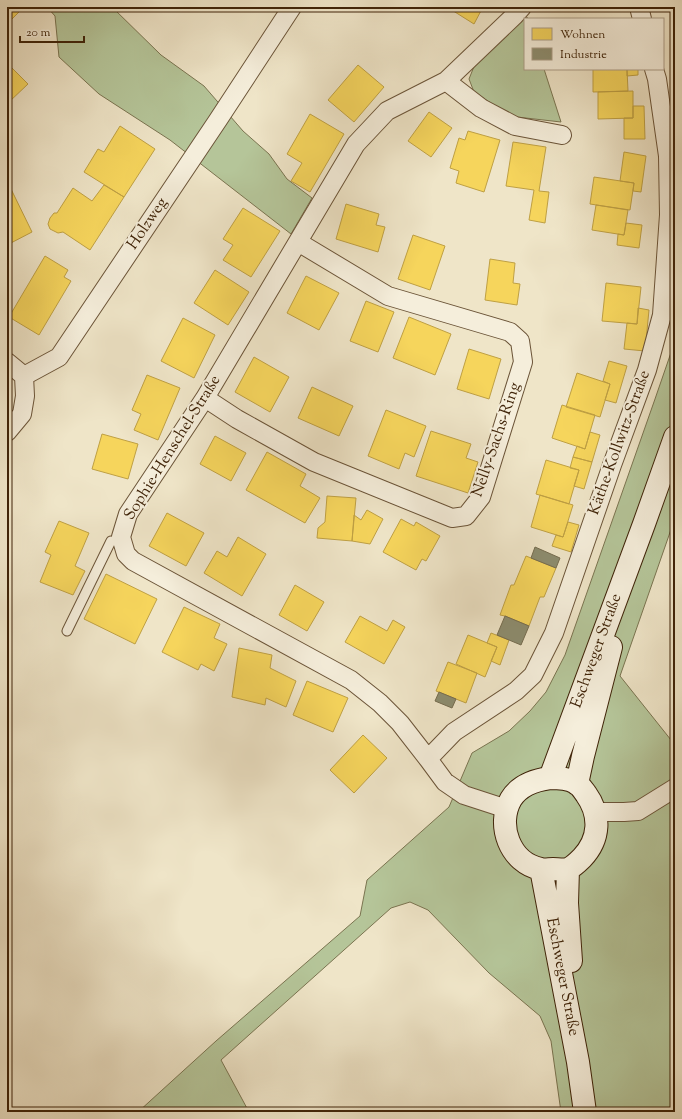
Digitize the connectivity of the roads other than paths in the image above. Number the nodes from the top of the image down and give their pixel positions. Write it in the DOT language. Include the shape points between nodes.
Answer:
graph roads {
  1 [pos="292,7"];
  2 [pos="522,7"];
  3 [pos="639,7"];
  4 [pos="642,18"];
  5 [pos="654,70"];
  6 [pos="446,81"];
  7 [pos="562,135"];
  8 [pos="298,242"];
  9 [pos="7,362"];
  10 [pos="24,376"];
  11 [pos="205,398"];
  12 [pos="7,432"];
  13 [pos="675,437"];
  14 [pos="644,524"];
  15 [pos="111,541"];
  16 [pos="67,631"];
  17 [pos="428,759"];
  18 [pos="550,778"];
  19 [pos="578,784"];
  20 [pos="675,788"];
  21 [pos="507,809"];
  22 [pos="596,812"];
  23 [pos="541,869"];
  24 [pos="568,869"];
  25 [pos="578,1062"];
  26 [pos="585,1112"];
  1 -- 10 [label="street, Holzweg" via="59,357"];
  2 -- 6 [label="street, Sophie-Henschel-Straße"];
  3 -- 4 [label="street"];
  5 -- 17 [label="street, Käthe-Kollwitz-Straße" via="668,156 669,215 662,315 647,370 554,633 533,675 516,691 454,732"];
  6 -- 7 [label="street" via="481,108 515,126"];
  6 -- 8 [label="street, Sophie-Henschel-Straße" via="386,111 356,144"];
  8 -- 11 [label="street, Sophie-Henschel-Straße"];
  8 -- 11 [label="street, Nelly-Sachs-Ring" via="388,296 510,332 520,341 523,362 481,497 466,516 452,518 314,462"];
  9 -- 10 [label="street"];
  10 -- 12 [label="street" via="25,396 22,414"];
  11 -- 17 [label="street, Sophie-Henschel-Straße" via="128,514 121,538 126,554 133,561 351,680 400,723"];
  13 -- 14 [label="main road, Eschweger Straße"];
  14 -- 18 [label="main road, Eschweger Straße"];
  14 -- 19 [label="main road, Eschweger Straße" via="583,756"];
  15 -- 16 [label="lane"];
  17 -- 21 [label="street, Sophie-Henschel-Straße" via="445,782 464,795"];
  18 -- 19 [label="main road" via="564,778"];
  18 -- 21 [label="main road" via="524,786 512,798"];
  19 -- 22 [label="main road"];
  20 -- 22 [label="street" via="638,811"];
  21 -- 23 [label="main road" via="505,824 510,846 522,861"];
  22 -- 24 [label="main road" via="597,824 592,845 576,864"];
  23 -- 24 [label="main road"];
  23 -- 25 [label="main road, Eschweger Straße"];
  24 -- 25 [label="main road, Eschweger Straße" via="567,903"];
  25 -- 26 [label="main road, Eschweger Straße"];
}
